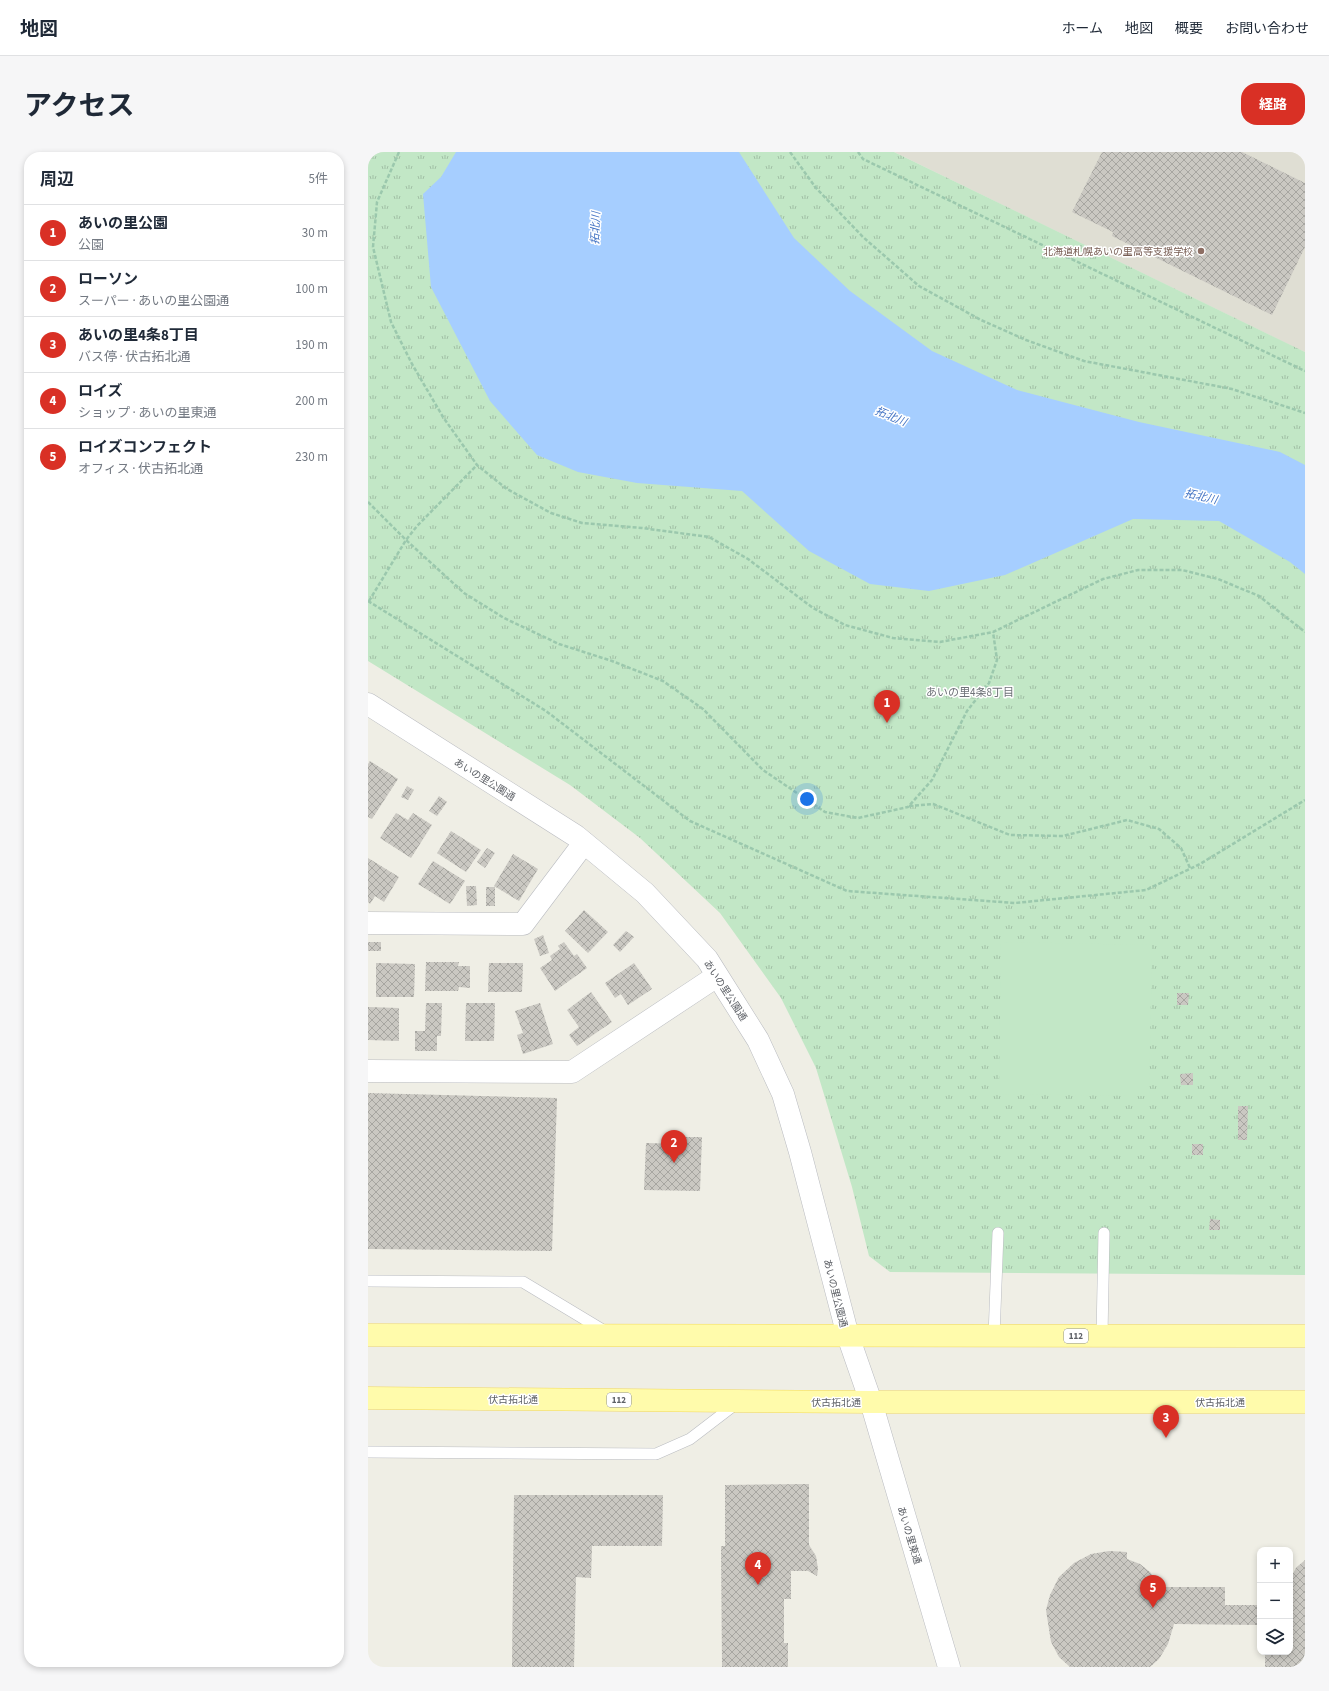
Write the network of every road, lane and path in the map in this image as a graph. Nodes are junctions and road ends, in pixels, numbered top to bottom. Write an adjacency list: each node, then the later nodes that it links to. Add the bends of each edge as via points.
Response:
1 (399, 152): 6 (path, via 377,202 373,247 391,322 443,417)
2 (790, 152): 5 (path, via 816,188 863,237 920,286 981,320 1084,361 1232,389)
3 (858, 152): 4 (path, via 862,159)
4 (1305, 371)
5 (1305, 413)
6 (477, 465): 8 (path); 10 (path, via 507,489 551,513 582,523 642,528 709,538 748,559 812,608 845,625 893,638 940,642)
7 (368, 502): 8 (path)
8 (406, 540): 9 (path); 14 (path, via 464,593 504,618 558,644 663,681 703,709 763,770 825,812 858,818)
9 (368, 601): 16 (path, via 546,711 690,822 847,891 1015,903 1146,890)
10 (993, 632): 11 (path, via 1103,579 1138,570 1176,570 1218,578 1259,596); 14 (path, via 997,660 989,683 967,711 932,780)
11 (1305, 632)
12 (368, 705): 15 (street, あいの里公園通)
13 (1305, 800): 16 (path)
14 (908, 806): 16 (path, via 933,804 1010,835 1063,836 1126,820 1159,829 1181,848)
15 (584, 843): 17 (street, via 523,924); 18 (street, あいの里公園通, via 645,893 707,959)
16 (1190, 868)
17 (368, 923)
18 (718, 976): 19 (street, via 572,1072); 25 (street, あいの里公園通, via 758,1040 783,1094)
19 (368, 1072)
20 (998, 1233): 26 (lane)
21 (1104, 1233): 27 (lane)
22 (368, 1281): 24 (lane, via 523,1282)
23 (368, 1335): 24 (main road, 112)
24 (612, 1336): 25 (main road, 112)
25 (848, 1336): 26 (main road, 112); 31 (street, あいの里公園通)
26 (994, 1336): 27 (main road, 112)
27 (1102, 1336): 28 (main road, 112)
28 (1305, 1336)
29 (368, 1398): 30 (main road, 伏古拓北通 / 112)
30 (739, 1401): 31 (main road, 伏古拓北通 / 112); 33 (lane, via 690,1439 656,1454)
31 (871, 1402): 32 (main road, 伏古拓北通 / 112); 34 (street, あいの里東通)
32 (1305, 1402)
33 (368, 1452)
34 (949, 1667)

